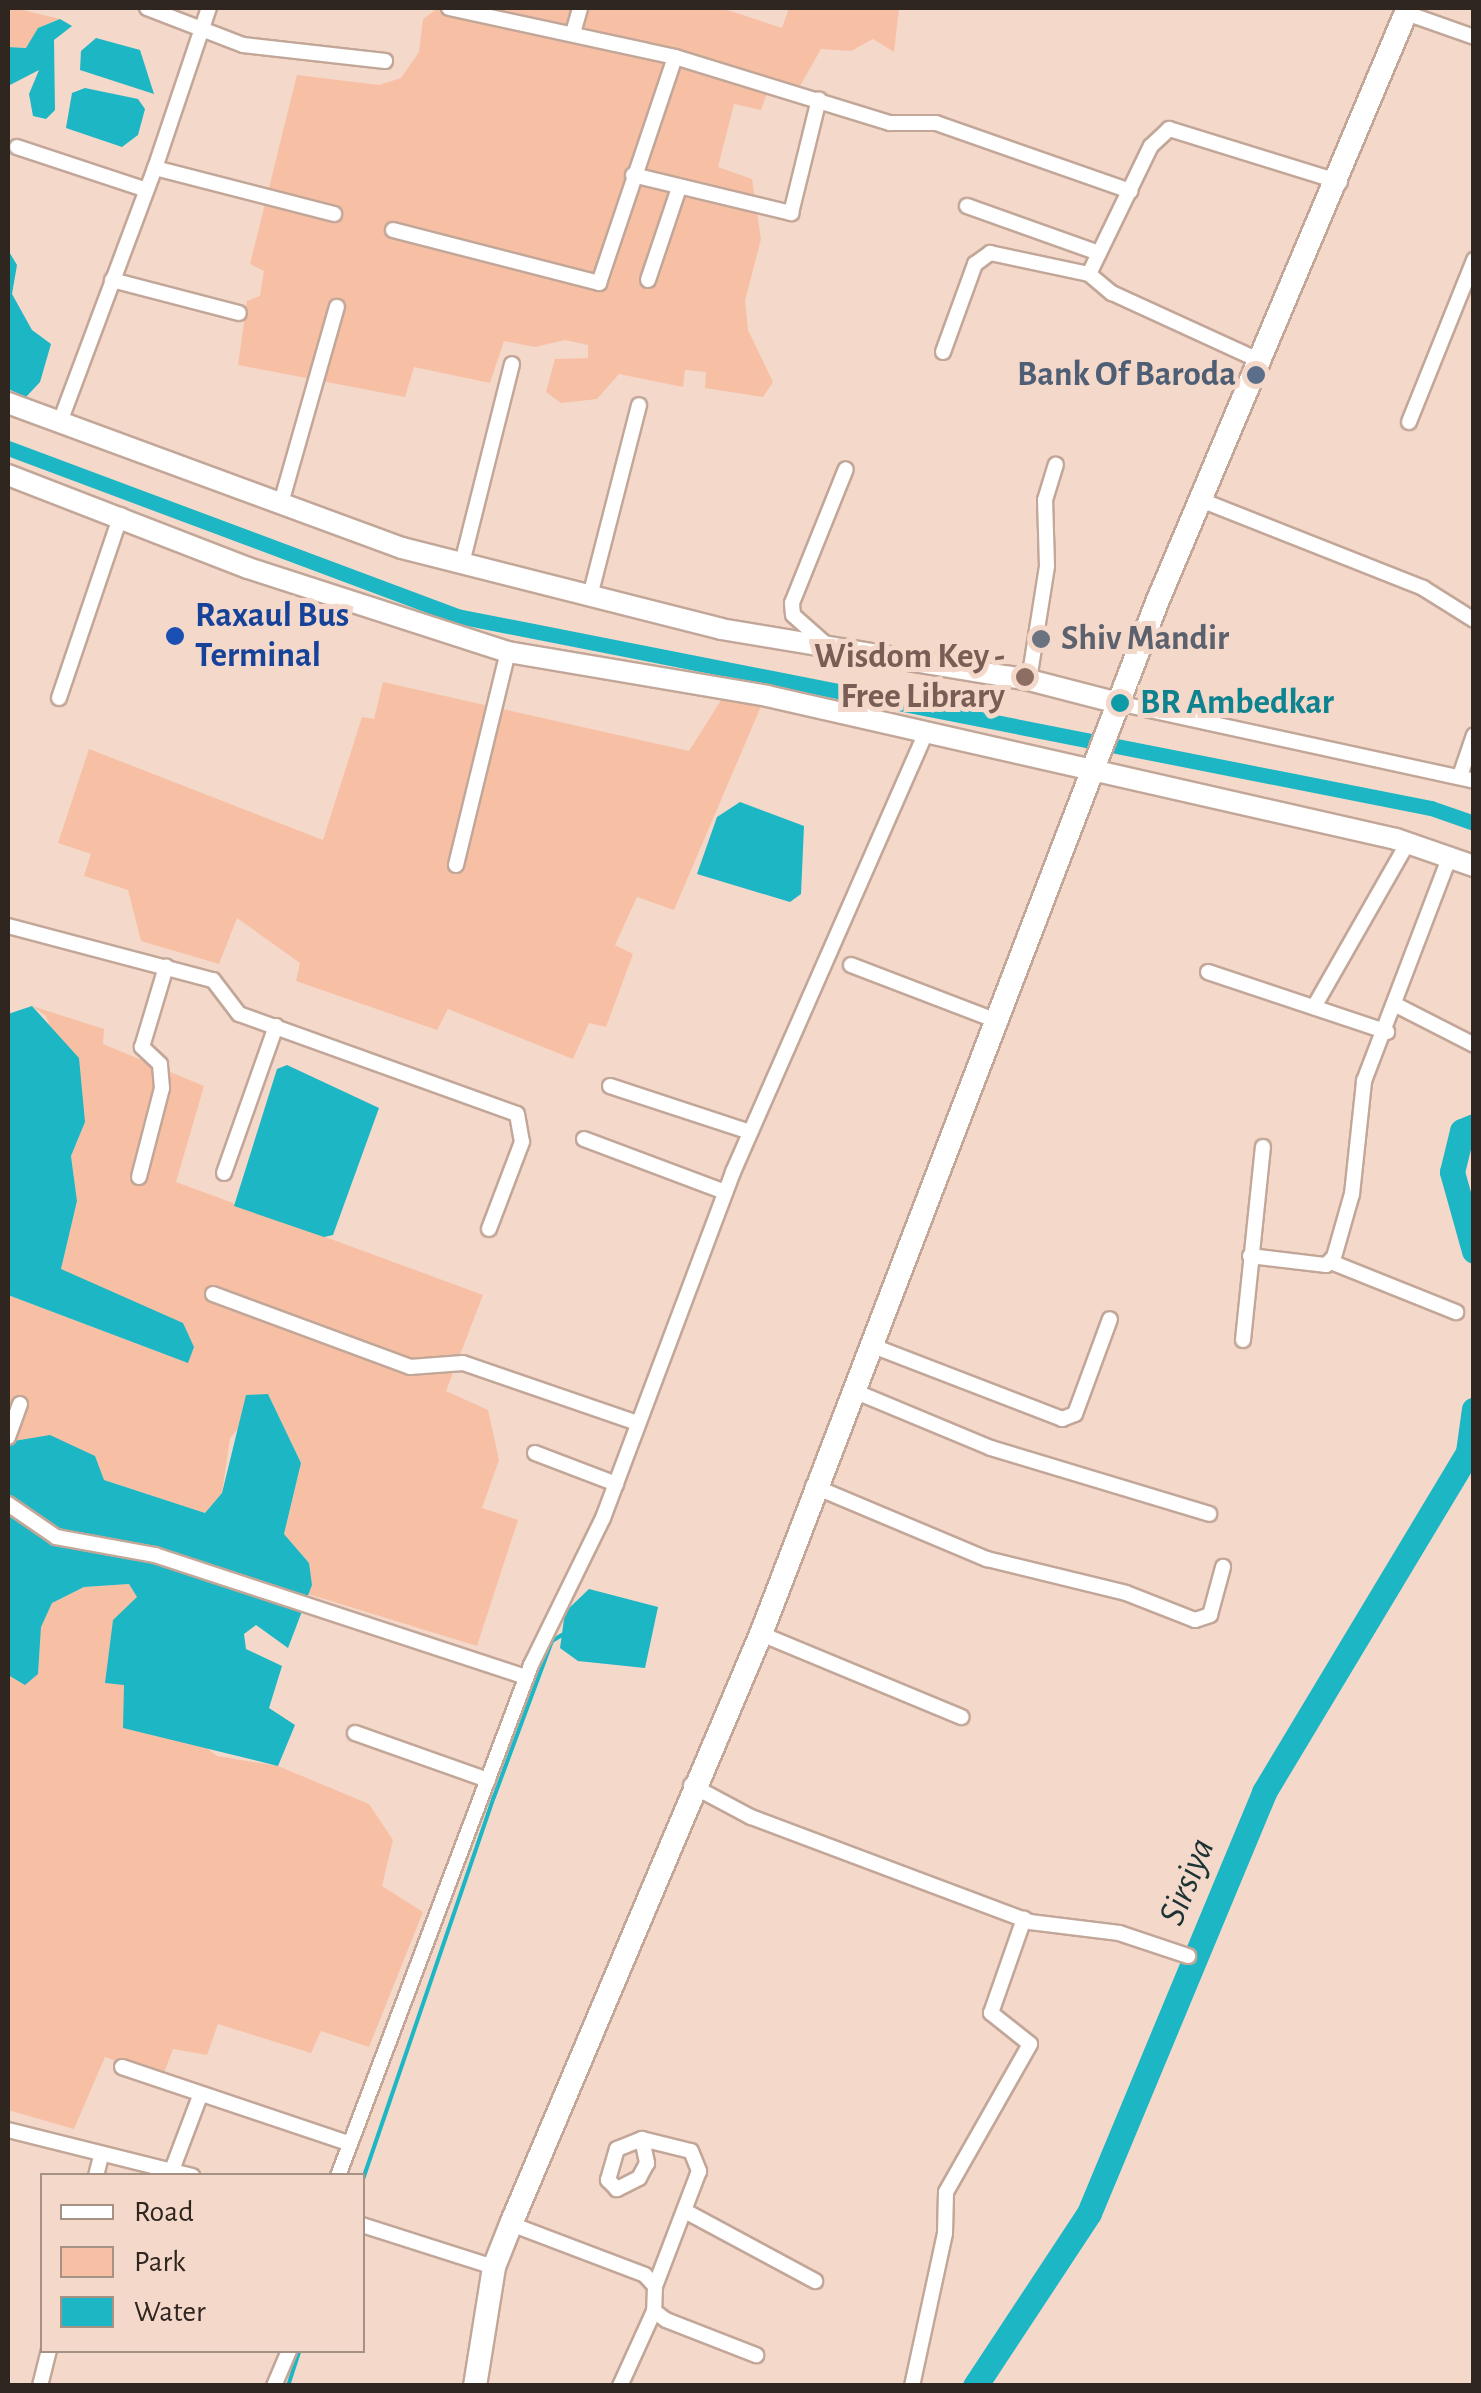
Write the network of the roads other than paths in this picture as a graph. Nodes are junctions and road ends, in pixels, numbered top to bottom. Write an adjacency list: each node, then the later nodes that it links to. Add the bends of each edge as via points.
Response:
1 (147, 8): 6 (street)
2 (209, 8): 6 (street)
3 (449, 8): 7 (street)
4 (580, 8): 7 (street)
5 (1407, 10): 8 (street); 15 (main road)
6 (206, 26): 10 (street, via 243,45); 13 (street)
7 (573, 33): 9 (street)
8 (1474, 37)
9 (675, 57): 11 (street); 14 (street)
10 (385, 61)
11 (819, 99): 17 (street, via 791,213); 18 (street, via 890,123 936,123)
12 (17, 147): 16 (street)
13 (155, 168): 16 (street); 20 (street)
14 (633, 175): 17 (street); 21 (street, via 594,285)
15 (1340, 182): 18 (street, via 1168,128); 30 (main road)
16 (142, 188): 25 (street)
17 (679, 188): 26 (street)
18 (1130, 191): 22 (street)
19 (967, 206): 22 (street)
20 (334, 214)
21 (392, 230)
22 (1099, 252): 24 (street)
23 (1474, 260): 35 (street)
24 (1089, 274): 29 (street, via 980,256); 30 (street, via 1112,293)
25 (112, 280): 28 (street); 34 (street)
26 (648, 280)
27 (337, 307): 40 (street)
28 (239, 312)
29 (943, 352)
30 (1263, 362): 39 (main road)
31 (512, 364): 42 (street)
32 (8, 404): 34 (street)
33 (639, 405): 43 (street)
34 (60, 422): 40 (street)
35 (1409, 422)
36 (1056, 465): 47 (street)
37 (846, 469): 45 (street, via 792,603 792,615)
38 (8, 475): 41 (street)
39 (1200, 500): 44 (street, via 1423,588); 49 (main road)
40 (281, 503): 42 (street)
41 (121, 516): 46 (street, via 248,568); 48 (street)
42 (462, 563): 43 (street)
43 (590, 596): 45 (street)
44 (1472, 615)
45 (832, 650): 47 (street)
46 (508, 652): 50 (street); 56 (street)
47 (1029, 680): 49 (street)
48 (59, 698)
49 (1118, 715): 52 (main road); 53 (street)
50 (926, 732): 52 (street); 69 (street)
51 (1474, 735): 53 (street)
52 (1097, 768): 54 (street); 64 (main road)
53 (1467, 778)
54 (1408, 842): 55 (street); 63 (street)
55 (1450, 856): 57 (street); 62 (street)
56 (456, 865)
57 (1474, 866)
58 (8, 926): 60 (street)
59 (850, 965): 64 (street)
60 (166, 967): 65 (street, via 220,984 229,1010); 73 (street, via 142,1047 160,1064 162,1088)
61 (1208, 972): 63 (street)
62 (1396, 1005): 66 (street); 67 (street)
63 (1314, 1007): 66 (street)
64 (994, 1020): 82 (main road)
65 (276, 1026): 72 (street); 75 (street, via 517,1114 522,1142)
66 (1386, 1032): 77 (street, via 1364,1080 1352,1194)
67 (1474, 1045)
68 (610, 1086): 69 (street)
69 (750, 1132): 74 (street)
70 (584, 1140): 74 (street)
71 (1263, 1147): 76 (street)
72 (224, 1173)
73 (139, 1178)
74 (725, 1192): 85 (street)
75 (489, 1228)
76 (1250, 1256): 77 (street); 81 (street)
77 (1331, 1262): 79 (street)
78 (214, 1294): 85 (street, via 410,1367 463,1363)
79 (1456, 1312)
80 (1110, 1319): 82 (street, via 1075,1414 1062,1420)
81 (1243, 1340)
82 (873, 1346): 83 (main road)
83 (854, 1391): 89 (main road); 91 (street, via 991,1448)
84 (20, 1404): 86 (street)
85 (637, 1423): 88 (street)
86 (8, 1437)
87 (536, 1453): 88 (street)
88 (616, 1484): 94 (street)
89 (812, 1486): 92 (street, via 987,1559 1126,1593 1195,1620 1210,1615); 93 (main road)
90 (8, 1504): 94 (street, via 56,1536 155,1555)
91 (1209, 1514)
92 (1223, 1567)
93 (760, 1634): 95 (street); 98 (main road)
94 (526, 1677): 97 (street)
95 (960, 1717)
96 (355, 1733): 97 (street)
97 (488, 1780): 105 (street)
98 (691, 1786): 99 (street, via 751,1816); 112 (main road)
99 (1024, 1920): 100 (street, via 1118,1934); 125 (street, via 990,2013 1030,2044 946,2192 945,2233)
100 (1188, 1956)
101 (122, 2067): 102 (street)
102 (200, 2096): 105 (street); 107 (street)
103 (8, 2130): 106 (street)
104 (642, 2139): 111 (street, via 690,2151 697,2160)
105 (348, 2143): 110 (street)
106 (101, 2156): 107 (street); 108 (street)
107 (172, 2170): 109 (street)
108 (97, 2173)
109 (182, 2173)
110 (339, 2173)
111 (685, 2211): 115 (street); 116 (street)
112 (511, 2224): 114 (main road); 116 (street, via 646,2275)
113 (365, 2226): 114 (street)
114 (494, 2267): 123 (main road)
115 (815, 2281)
116 (654, 2286): 117 (street)
117 (654, 2310): 120 (street); 124 (street)
118 (48, 2353): 121 (street)
119 (287, 2353): 122 (street)
120 (756, 2355)
121 (40, 2386)
122 (274, 2386)
123 (475, 2386)
124 (620, 2386)
125 (912, 2386)

